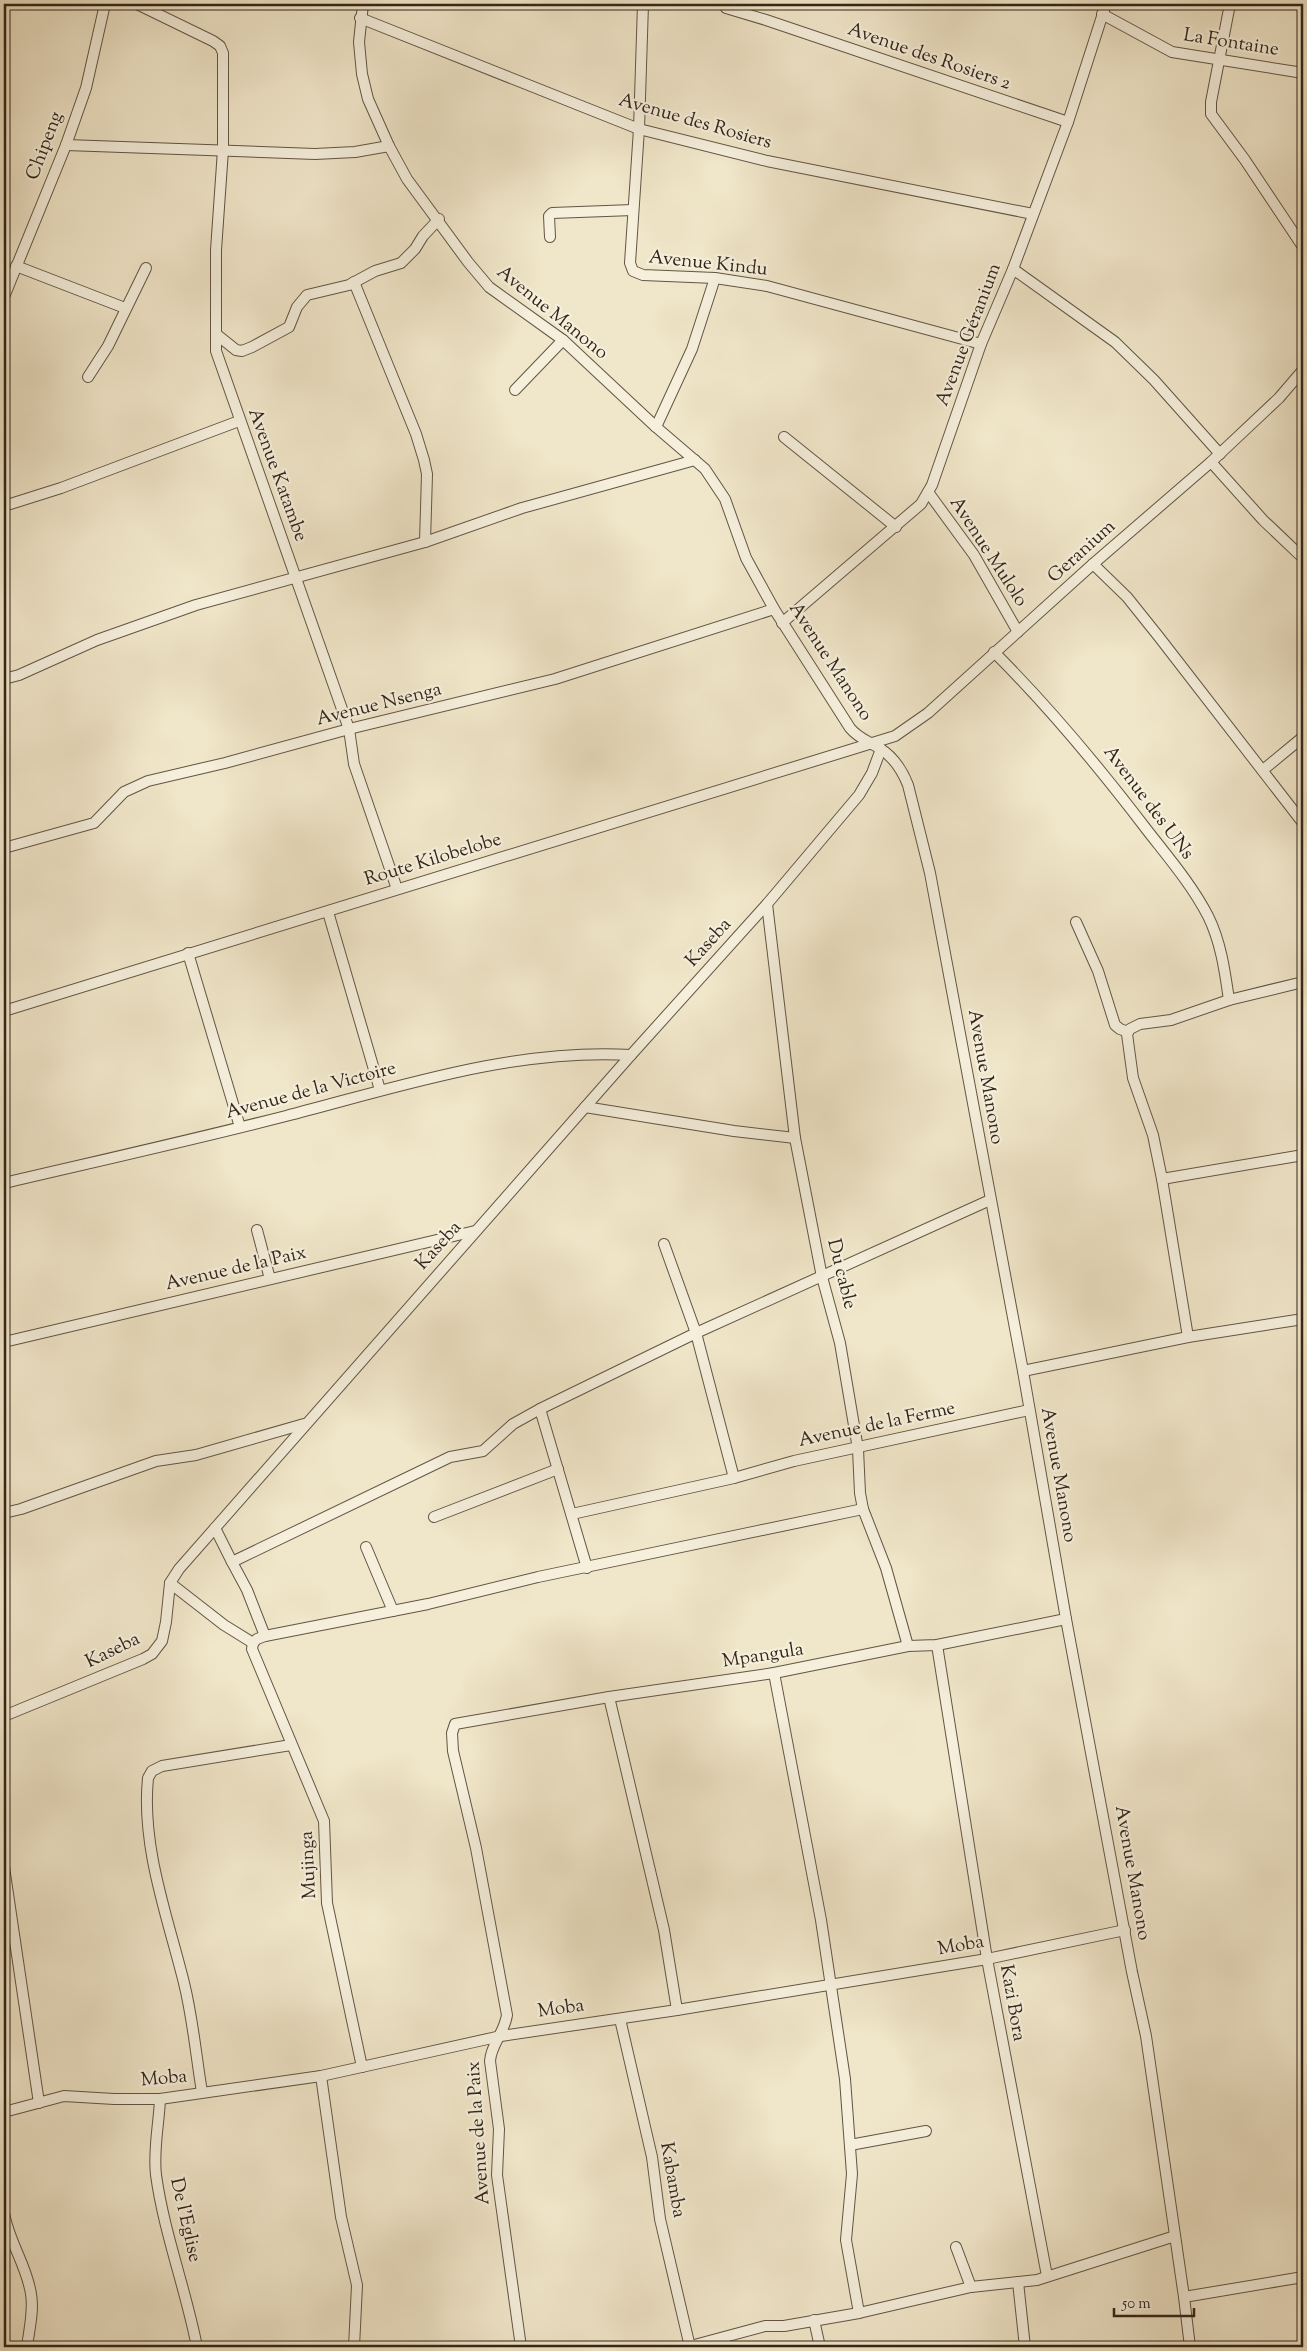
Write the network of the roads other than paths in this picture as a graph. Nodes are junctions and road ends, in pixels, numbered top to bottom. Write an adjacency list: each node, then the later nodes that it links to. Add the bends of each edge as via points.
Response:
1 (105, 4): 14 (street, Chipeng, via 86,88)
2 (137, 4): 16 (street, Avenue Katambe, via 213,41 222,49)
3 (363, 4): 9 (street, Avenue Manono)
4 (643, 4): 13 (street, Avenue Kindu)
5 (724, 4): 12 (street, Avenue des Rosiers 2, via 726,8)
6 (1106, 4): 8 (street, Avenue Géranium)
7 (1230, 4): 10 (street)
8 (1102, 14): 10 (street, La Fontaine, via 1172,52); 12 (street, Avenue Géranium)
9 (360, 18): 13 (street, Avenue des Rosiers); 15 (street, Avenue Manono, via 362,74 368,99)
10 (1219, 60): 11 (street, La Fontaine); 21 (street, via 1211,114)
11 (1303, 72)
12 (1068, 122): 18 (street, Avenue Géranium)
13 (640, 129): 17 (street, Avenue Kindu); 18 (street, Avenue des Rosiers, via 767,162)
14 (66, 145): 16 (street); 22 (street, Chipeng)
15 (388, 146): 16 (street, via 335,154); 19 (street, Avenue Manono, via 407,179)
16 (222, 150): 29 (street, Avenue Katambe, via 216,250)
17 (633, 210): 20 (street, via 552,213 549,216); 25 (street, Avenue Kindu, via 630,263 634,271 643,275)
18 (1033, 214): 24 (street, Avenue Géranium)
19 (439, 220): 26 (street, via 401,263); 30 (street, Avenue Manono, via 489,287)
20 (550, 237)
21 (1303, 248)
22 (16, 266): 27 (street, Chipeng); 28 (street)
23 (146, 268): 28 (street)
24 (1013, 269): 31 (street, Avenue Géranium); 38 (street, via 1115,342)
25 (715, 278): 31 (street, Avenue Kindu, via 781,290); 36 (street, via 692,349)
26 (354, 282): 29 (street, via 307,295 301,300 289,327 245,350 236,350); 44 (street, via 413,425 424,460)
27 (5, 290)
28 (125, 308): 33 (street)
29 (216, 334): 35 (street, Avenue Katambe, via 217,357)
30 (563, 340): 34 (street); 36 (street, Avenue Manono)
31 (981, 344): 41 (street, Avenue Géranium)
32 (1303, 370): 38 (street, Geranium, via 1279,398)
33 (88, 377)
34 (515, 390)
35 (239, 421): 42 (street); 47 (street, Avenue Katambe)
36 (656, 427): 39 (street, Avenue Manono)
37 (784, 437): 43 (street)
38 (1220, 454): 40 (street, Geranium)
39 (695, 460): 44 (street, via 522,508); 48 (street, Avenue Manono, via 722,494 746,558)
40 (1211, 462): 45 (street, via 1263,520); 46 (street, Geranium)
41 (928, 492): 43 (street, Avenue Géranium, via 921,504); 50 (street, Avenue Mulolo, via 974,555)
42 (4, 506)
43 (896, 527): 49 (street, Avenue Géranium)
44 (425, 542): 47 (street)
45 (1303, 558)
46 (1093, 564): 50 (street, Geranium); 56 (street, via 1127,597)
47 (295, 578): 52 (street, via 196,605 97,640); 53 (street, Avenue Katambe)
48 (774, 609): 49 (street, Avenue Manono); 53 (street, Avenue Nsenga, via 555,679)
49 (782, 623): 55 (street, Avenue Manono, via 850,728 858,737)
50 (1018, 632): 51 (street, Geranium)
51 (994, 652): 55 (street, Geranium, via 916,723); 65 (street, Avenue des UNs, via 1093,759 1174,864 1213,927 1222,956)
52 (4, 679)
53 (349, 729): 58 (street, Avenue Nsenga, via 226,763 148,780 124,792 94,823); 59 (street, Avenue Katambe, via 354,764)
54 (1303, 737): 56 (street)
55 (877, 747): 59 (street, Route Kilobelobe); 60 (street, Kaseba, via 872,773 860,795); 76 (street, Avenue Manono, via 902,772 916,812)
56 (1263, 770): 57 (street)
57 (1303, 823)
58 (4, 848)
59 (398, 889): 61 (street, Route Kilobelobe)
60 (767, 904): 68 (street, Kaseba); 72 (street, Du cable)
61 (328, 912): 63 (street, Route Kilobelobe); 69 (street)
62 (1076, 922): 67 (street, via 1098,970 1115,1025)
63 (188, 953): 66 (street, Route Kilobelobe); 71 (street)
64 (1303, 982): 65 (street)
65 (1229, 1000): 67 (street, via 1171,1020 1140,1024)
66 (4, 1011)
67 (1128, 1032): 74 (street, via 1126,1040 1133,1078 1153,1135)
68 (631, 1055): 69 (street, Avenue de la Victoire, via 566,1056 525,1061); 70 (street, Kaseba)
69 (380, 1090): 71 (street, Avenue de la Victoire)
70 (585, 1108): 72 (street); 78 (street, Kaseba)
71 (240, 1127): 75 (street, Avenue de la Victoire)
72 (795, 1138): 80 (street, Du cable)
73 (1303, 1155): 74 (street)
74 (1162, 1179): 84 (street)
75 (4, 1183)
76 (990, 1200): 80 (street); 86 (street, Avenue Manono)
77 (256, 1230): 81 (street)
78 (476, 1231): 81 (street, Avenue de la Paix); 89 (street, Kaseba)
79 (664, 1244): 83 (street)
80 (822, 1277): 83 (street); 90 (street, Du cable, via 840,1343)
81 (270, 1279): 85 (street, Avenue de la Paix)
82 (1303, 1319): 84 (street)
83 (696, 1333): 87 (street); 92 (street)
84 (1188, 1337): 86 (street)
85 (4, 1342)
86 (1023, 1372): 88 (street, Avenue Manono)
87 (540, 1409): 91 (street); 99 (street, via 513,1424 483,1451 450,1458)
88 (1029, 1410): 90 (street, Avenue de la Ferme); 103 (street, Avenue Manono)
89 (305, 1424): 94 (street, via 196,1454 156,1460); 97 (street, Kaseba)
90 (858, 1449): 92 (street, Avenue de la Ferme, via 794,1461); 93 (street, Du cable)
91 (558, 1469): 95 (street); 96 (street)
92 (734, 1478): 95 (street, Avenue de la Ferme)
93 (863, 1509): 100 (street); 107 (street, Du cable, via 886,1568)
94 (4, 1513)
95 (572, 1514): 100 (street)
96 (434, 1517)
97 (215, 1528): 99 (street); 101 (street, Kaseba)
98 (366, 1547): 102 (street)
99 (232, 1562): 104 (street)
100 (587, 1568): 102 (street)
101 (170, 1583): 105 (street); 110 (street, Kaseba, via 165,1631 152,1654)
102 (393, 1610): 104 (street)
103 (1066, 1619): 106 (street, Mpangula); 114 (street, Avenue Manono)
104 (265, 1636): 105 (street)
105 (253, 1643): 112 (street, Mujinga, via 252,1649)
106 (937, 1645): 107 (street, Mpangula); 115 (street, Kazi Bora)
107 (908, 1646): 108 (street, Mpangula)
108 (774, 1673): 109 (street, Mpangula); 116 (street)
109 (610, 1697): 111 (street, Mpangula); 117 (street, via 664,1930)
110 (4, 1716)
111 (463, 1722): 119 (street, Avenue de la Paix, via 453,1727 453,1751 476,1848 503,1990 506,2015)
112 (291, 1745): 120 (street, Mujinga, via 324,1821 327,1903); 122 (street, via 162,1766 152,1771 148,1778 149,1836 185,1986)
113 (4, 1867): 124 (street)
114 (1125, 1930): 115 (street, Moba); 129 (street, Avenue Manono, via 1146,2036)
115 (987, 1959): 116 (street, Moba); 131 (street, Kazi Bora)
116 (832, 1985): 117 (street, Moba); 127 (street)
117 (677, 2010): 118 (street, Moba)
118 (620, 2018): 119 (street, Moba); 143 (street, Kabamba, via 652,2157 660,2219)
119 (501, 2036): 120 (street, Moba); 142 (street, Avenue de la Paix, via 490,2053 499,2129 497,2175)
120 (362, 2066): 121 (street, Moba)
121 (321, 2076): 122 (street, Moba); 141 (street, via 342,2217 357,2285)
122 (202, 2092): 123 (street, Moba)
123 (160, 2099): 124 (street, Moba, via 64,2096); 140 (street, De l'Eglise, via 156,2174)
124 (39, 2103): 125 (street, Moba)
125 (4, 2112)
126 (926, 2131): 127 (street)
127 (850, 2145): 136 (street, via 852,2196 846,2240)
128 (4, 2213): 139 (street, via 9,2237 32,2295)
129 (1175, 2236): 131 (street); 135 (street, Avenue Manono)
130 (956, 2247): 134 (street)
131 (1047, 2276): 133 (street)
132 (1303, 2277): 135 (street)
133 (1018, 2282): 134 (street); 146 (street)
134 (971, 2287): 136 (street)
135 (1184, 2297): 147 (street, Avenue Manono)
136 (859, 2313): 137 (street)
137 (814, 2320): 138 (street, via 766,2326); 145 (street)
138 (732, 2335): 143 (street); 144 (street)
139 (27, 2347)
140 (198, 2347)
141 (354, 2347)
142 (521, 2347)
143 (689, 2347)
144 (732, 2347)
145 (820, 2347)
146 (1025, 2347)
147 (1190, 2347)

